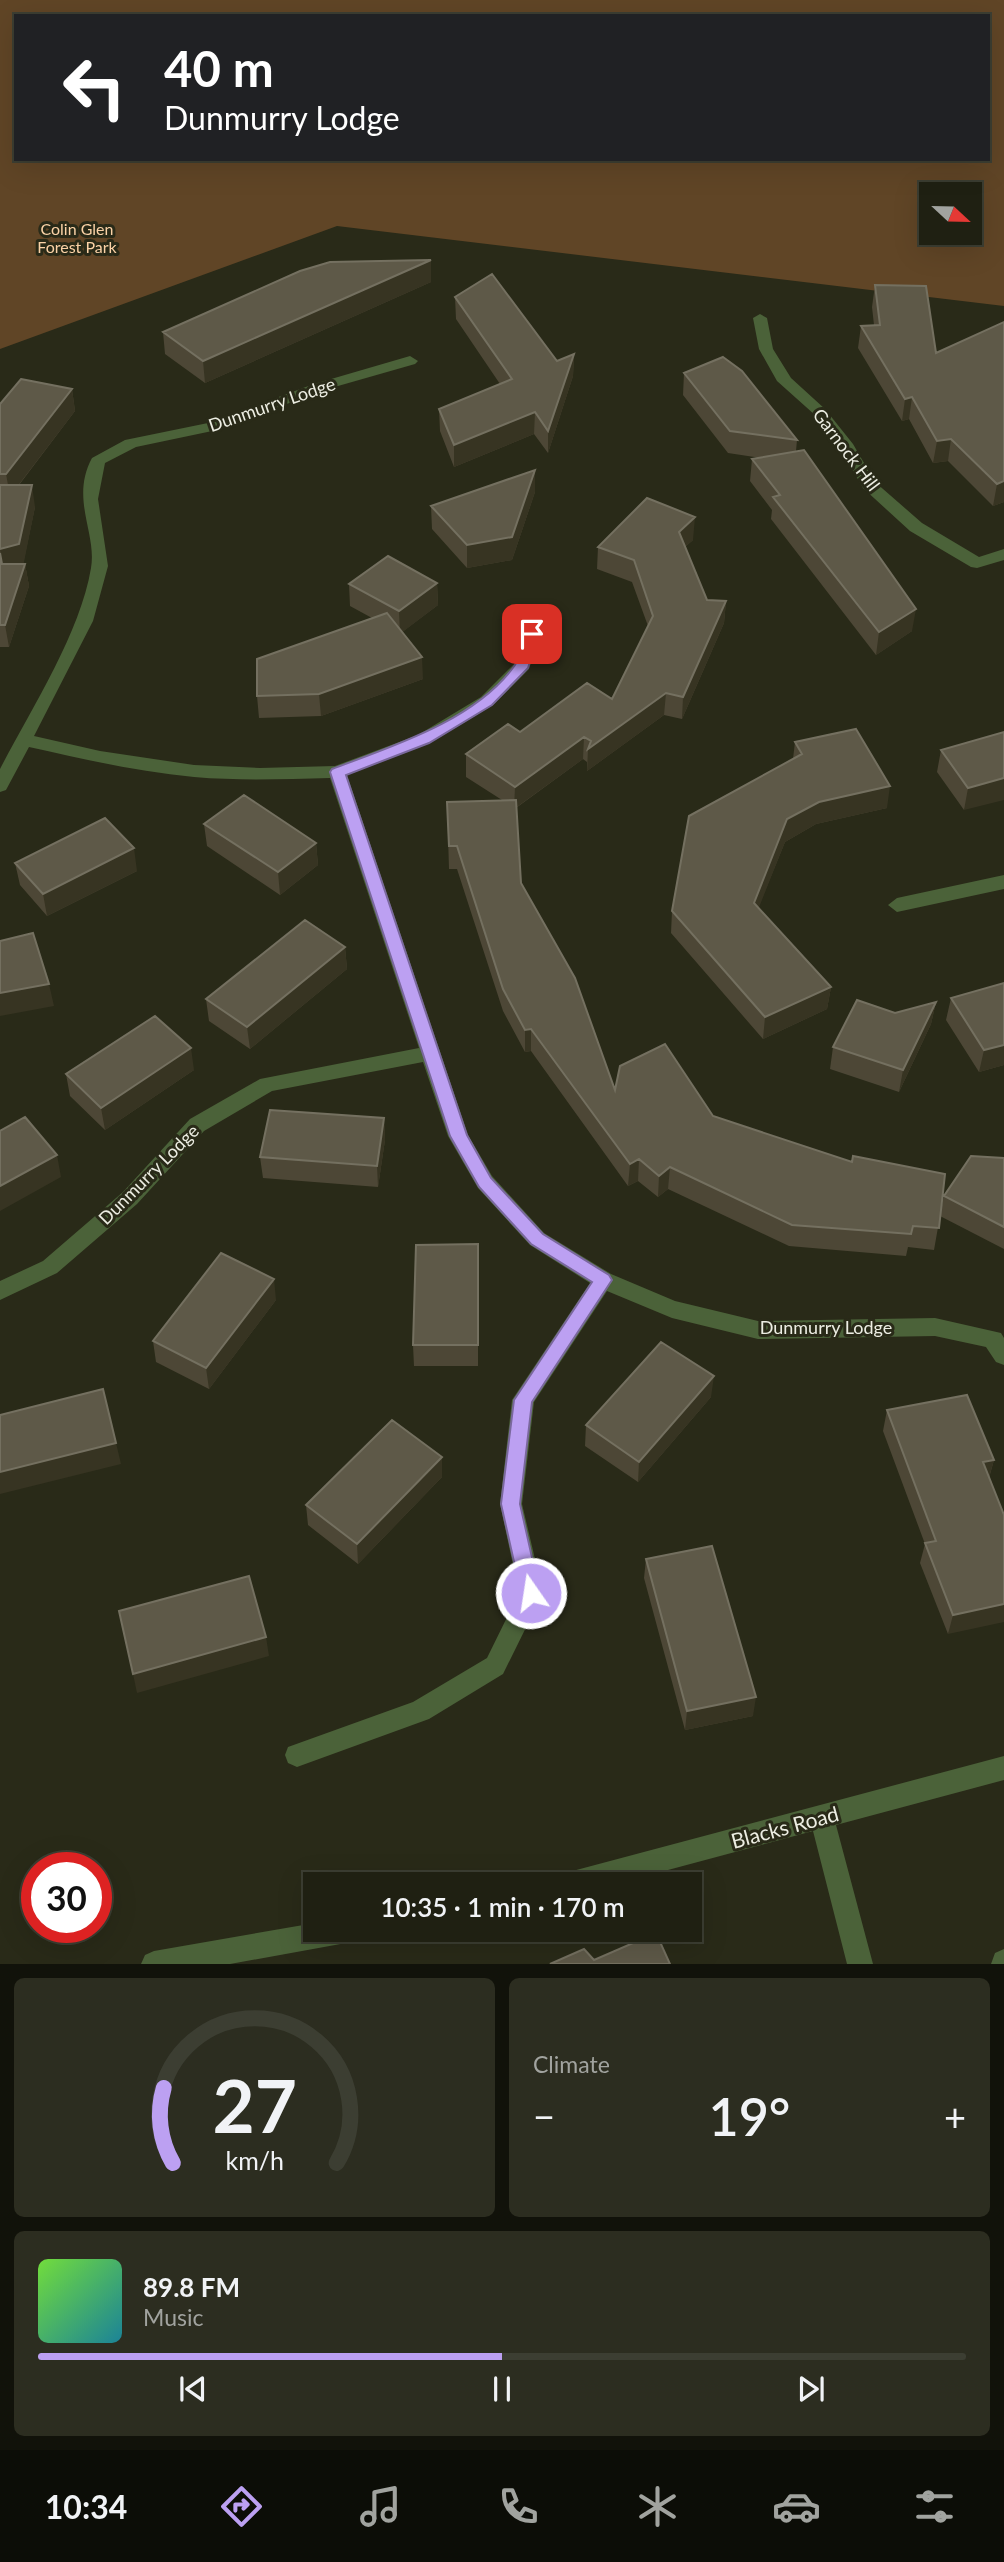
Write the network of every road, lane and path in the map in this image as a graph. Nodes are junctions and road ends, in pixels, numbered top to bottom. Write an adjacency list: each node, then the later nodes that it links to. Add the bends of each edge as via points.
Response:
1 (760, 318): 3 (street, Garnock Hill, via 766,349 785,381 820,412 869,485 916,527 977,563)
2 (410, 361): 5 (street, Dunmurry Lodge, via 319,387 212,427 131,443 98,461 90,499 100,566 85,621)
3 (1004, 554)
4 (532, 634): 6 (street, via 523,665 487,701 424,739)
5 (24, 740): 6 (street, via 194,771); 7 (street, Dunmurry Lodge)
6 (337, 772): 10 (street, Dunmurry Lodge)
7 (0, 786)
8 (1004, 882): 9 (street)
9 (897, 905)
10 (430, 1053): 11 (street, Dunmurry Lodge, via 458,1136 485,1182 537,1239); 12 (street, Dunmurry Lodge, via 267,1084 197,1125 130,1198 50,1267)
11 (603, 1280): 13 (street, Dunmurry Lodge, via 672,1309 758,1331 935,1327 993,1339); 14 (street, via 523,1400 510,1504 531,1593 495,1667 419,1712)
12 (0, 1291)
13 (1004, 1356)
14 (297, 1755)
15 (1004, 1768): 16 (street, Blacks Road)
16 (821, 1818): 17 (street, Blacks Road); 20 (street)
17 (615, 1872)
18 (303, 1938): 19 (street)
19 (154, 1964)
20 (860, 1964)

